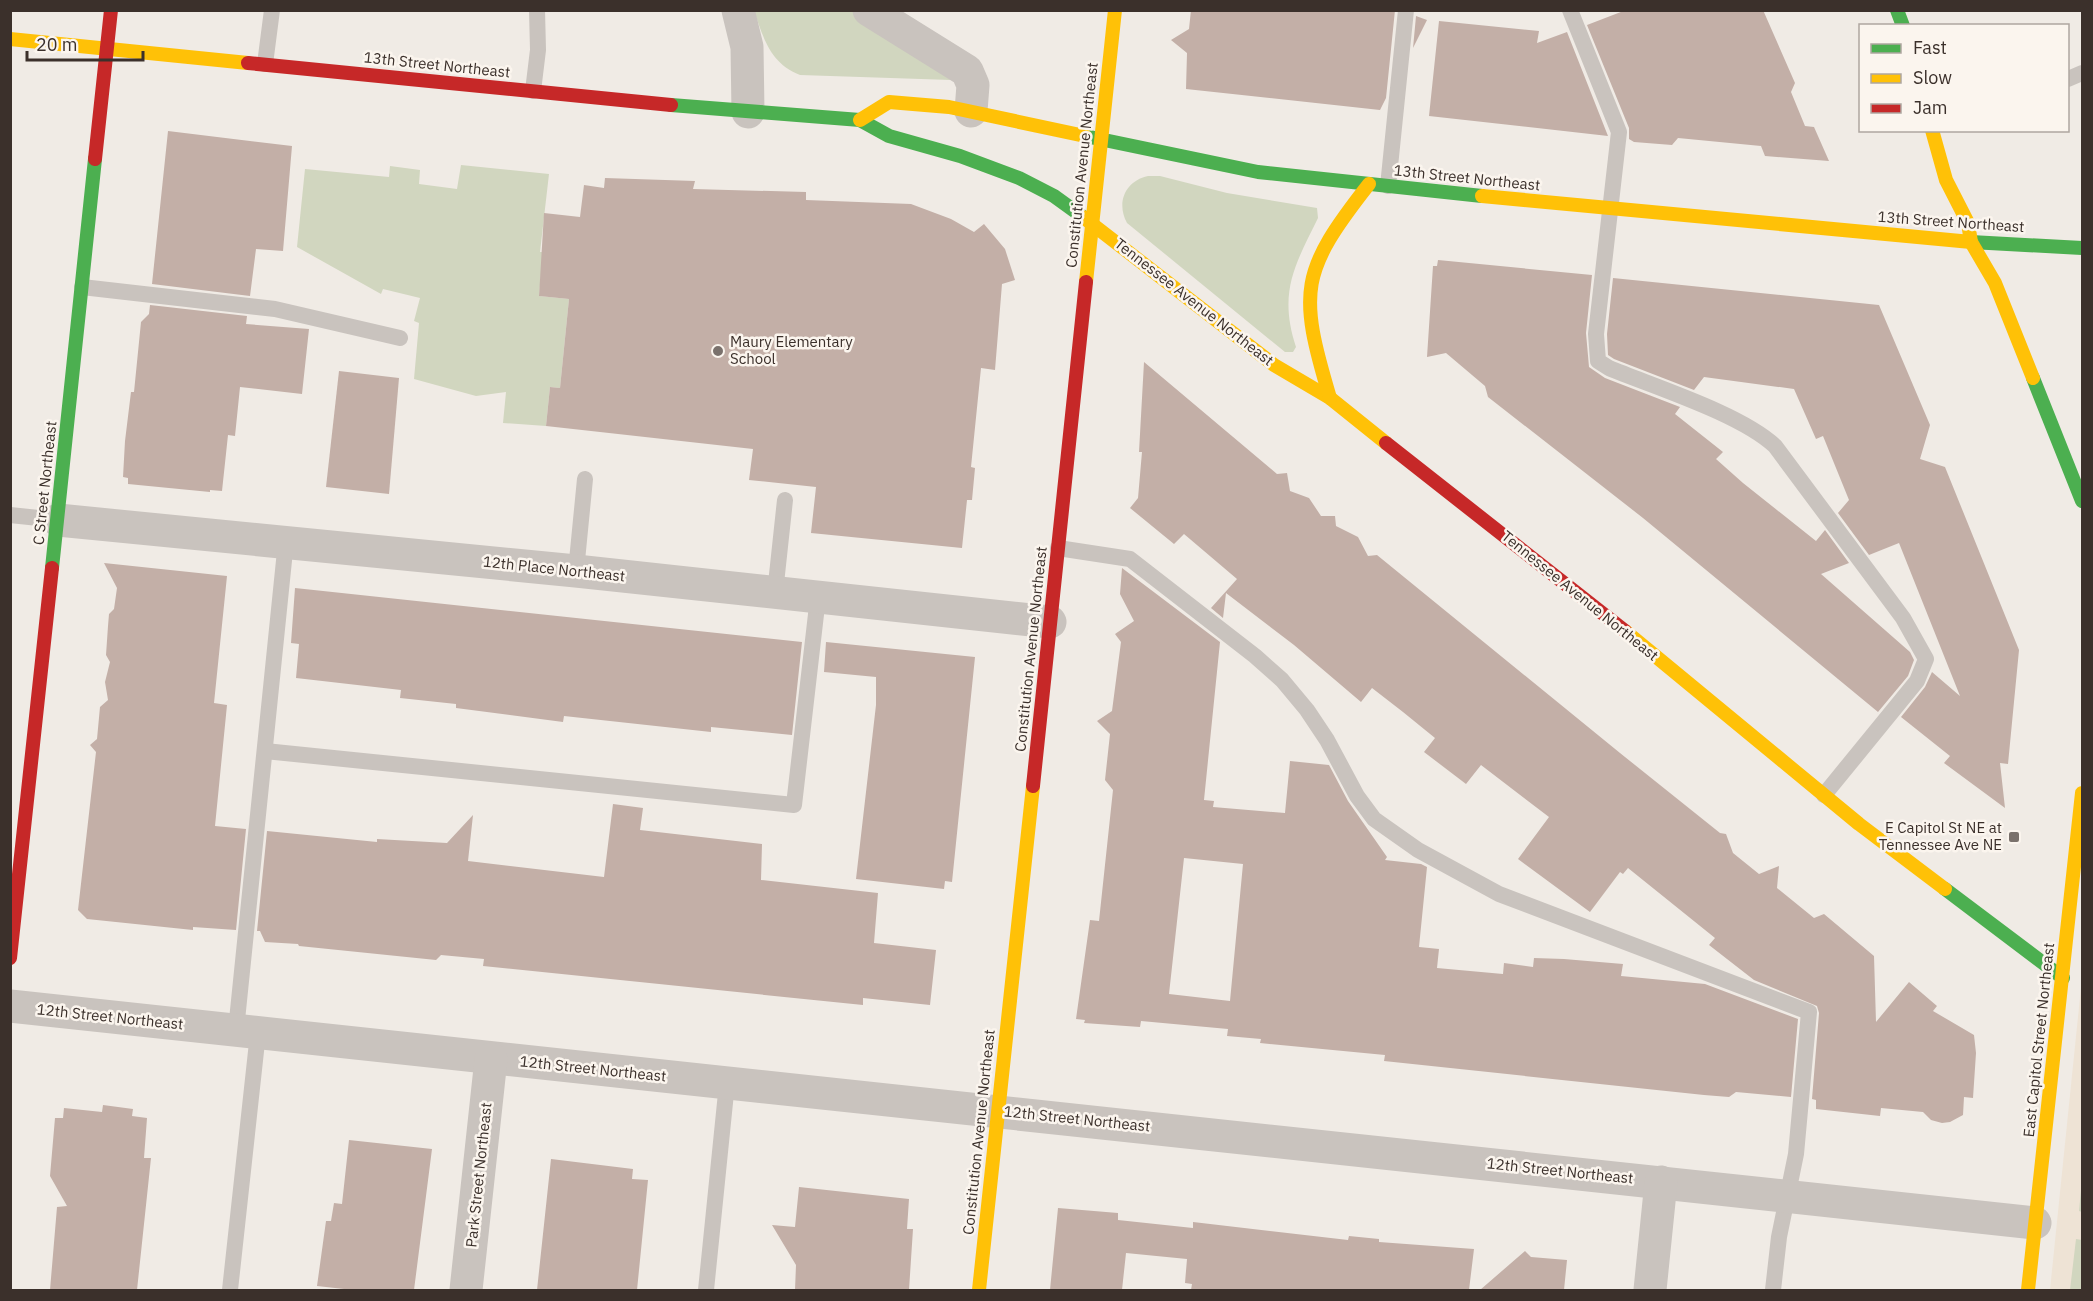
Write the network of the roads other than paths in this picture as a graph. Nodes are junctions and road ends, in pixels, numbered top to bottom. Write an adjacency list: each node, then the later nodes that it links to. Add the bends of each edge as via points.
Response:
1 (111, 10): 10 (street, C Street Northeast)
2 (272, 10): 11 (lane)
3 (537, 10): 12 (lane)
4 (738, 10): 14 (street, via 747,48)
5 (868, 10): 13 (street, via 967,71 973,85)
6 (1115, 10): 17 (street, Constitution Avenue Northeast)
7 (1406, 10): 19 (lane)
8 (1570, 10): 20 (lane, via 1619,132)
9 (10, 39): 10 (street, 13th Street Northeast)
10 (107, 48): 11 (street, 13th Street Northeast); 24 (street, C Street Northeast)
11 (265, 64): 12 (street, 13th Street Northeast)
12 (533, 91): 14 (street, 13th Street Northeast)
13 (971, 111): 15 (street, 13th Street Northeast, via 889,102); 17 (street, 13th Street Northeast)
14 (748, 112): 15 (street, 13th Street Northeast)
15 (860, 120): 21 (street, 13th Street Northeast, via 889,136 1019,178 1054,196)
16 (1934, 132): 22 (street, via 1938,159 1968,223)
17 (1102, 138): 18 (street, 13th Street Northeast, via 1230,168); 21 (street, Constitution Avenue Northeast)
18 (1369, 184): 19 (street, 13th Street Northeast); 26 (street, via 1326,242 1309,280 1310,327)
19 (1388, 186): 20 (street, 13th Street Northeast)
20 (1611, 210): 22 (street, 13th Street Northeast); 40 (lane, via 1596,334 1598,361 1764,436 1903,618 1926,659 1917,681)
21 (1091, 224): 26 (street, Tennessee Avenue Northeast, via 1274,365); 33 (street, Constitution Avenue Northeast)
22 (1971, 242): 23 (street, 13th Street Northeast); 29 (street, via 1995,283)
23 (2082, 248)
24 (82, 287): 25 (lane, via 275,309); 31 (street, C Street Northeast)
25 (400, 338)
26 (1330, 398): 40 (street, Tennessee Avenue Northeast, via 1610,619)
27 (585, 480): 34 (lane)
28 (785, 500): 35 (lane)
29 (2082, 501)
30 (10, 515): 31 (lane)
31 (58, 520): 32 (street, 12th Place Northeast); 41 (street, C Street Northeast)
32 (286, 541): 34 (street, 12th Place Northeast); 38 (lane)
33 (1058, 548): 37 (street, Constitution Avenue Northeast); 49 (lane, via 1130,559 1255,656 1307,710 1374,819 1418,850 1499,894 1809,1012 1796,1154)
34 (576, 571): 35 (street, 12th Place Northeast)
35 (775, 592): 36 (street, 12th Place Northeast)
36 (818, 597): 37 (street, 12th Place Northeast); 38 (lane, via 794,805)
37 (1050, 622): 47 (street, Constitution Avenue Northeast)
38 (265, 751): 44 (lane)
39 (2082, 793): 42 (street, East Capitol Street Northeast)
40 (1824, 795): 42 (street, Tennessee Avenue Northeast)
41 (10, 958)
42 (2063, 978): 50 (street, East Capitol Street Northeast)
43 (10, 1006): 44 (street, 12th Street Northeast)
44 (247, 1032): 45 (street, 12th Street Northeast); 51 (lane)
45 (491, 1059): 46 (street, 12th Street Northeast); 52 (street, Park Street Northeast)
46 (727, 1083): 47 (street, 12th Street Northeast); 53 (lane)
47 (999, 1111): 48 (street, 12th Street Northeast); 54 (street, Constitution Avenue Northeast)
48 (1661, 1182): 49 (street, 12th Street Northeast); 55 (street)
49 (1788, 1197): 50 (street, 12th Street Northeast); 56 (lane)
50 (2035, 1222): 57 (street, East Capitol Street Northeast)
51 (230, 1290)
52 (466, 1290)
53 (706, 1290)
54 (979, 1290)
55 (1650, 1290)
56 (1773, 1290)
57 (2028, 1290)

